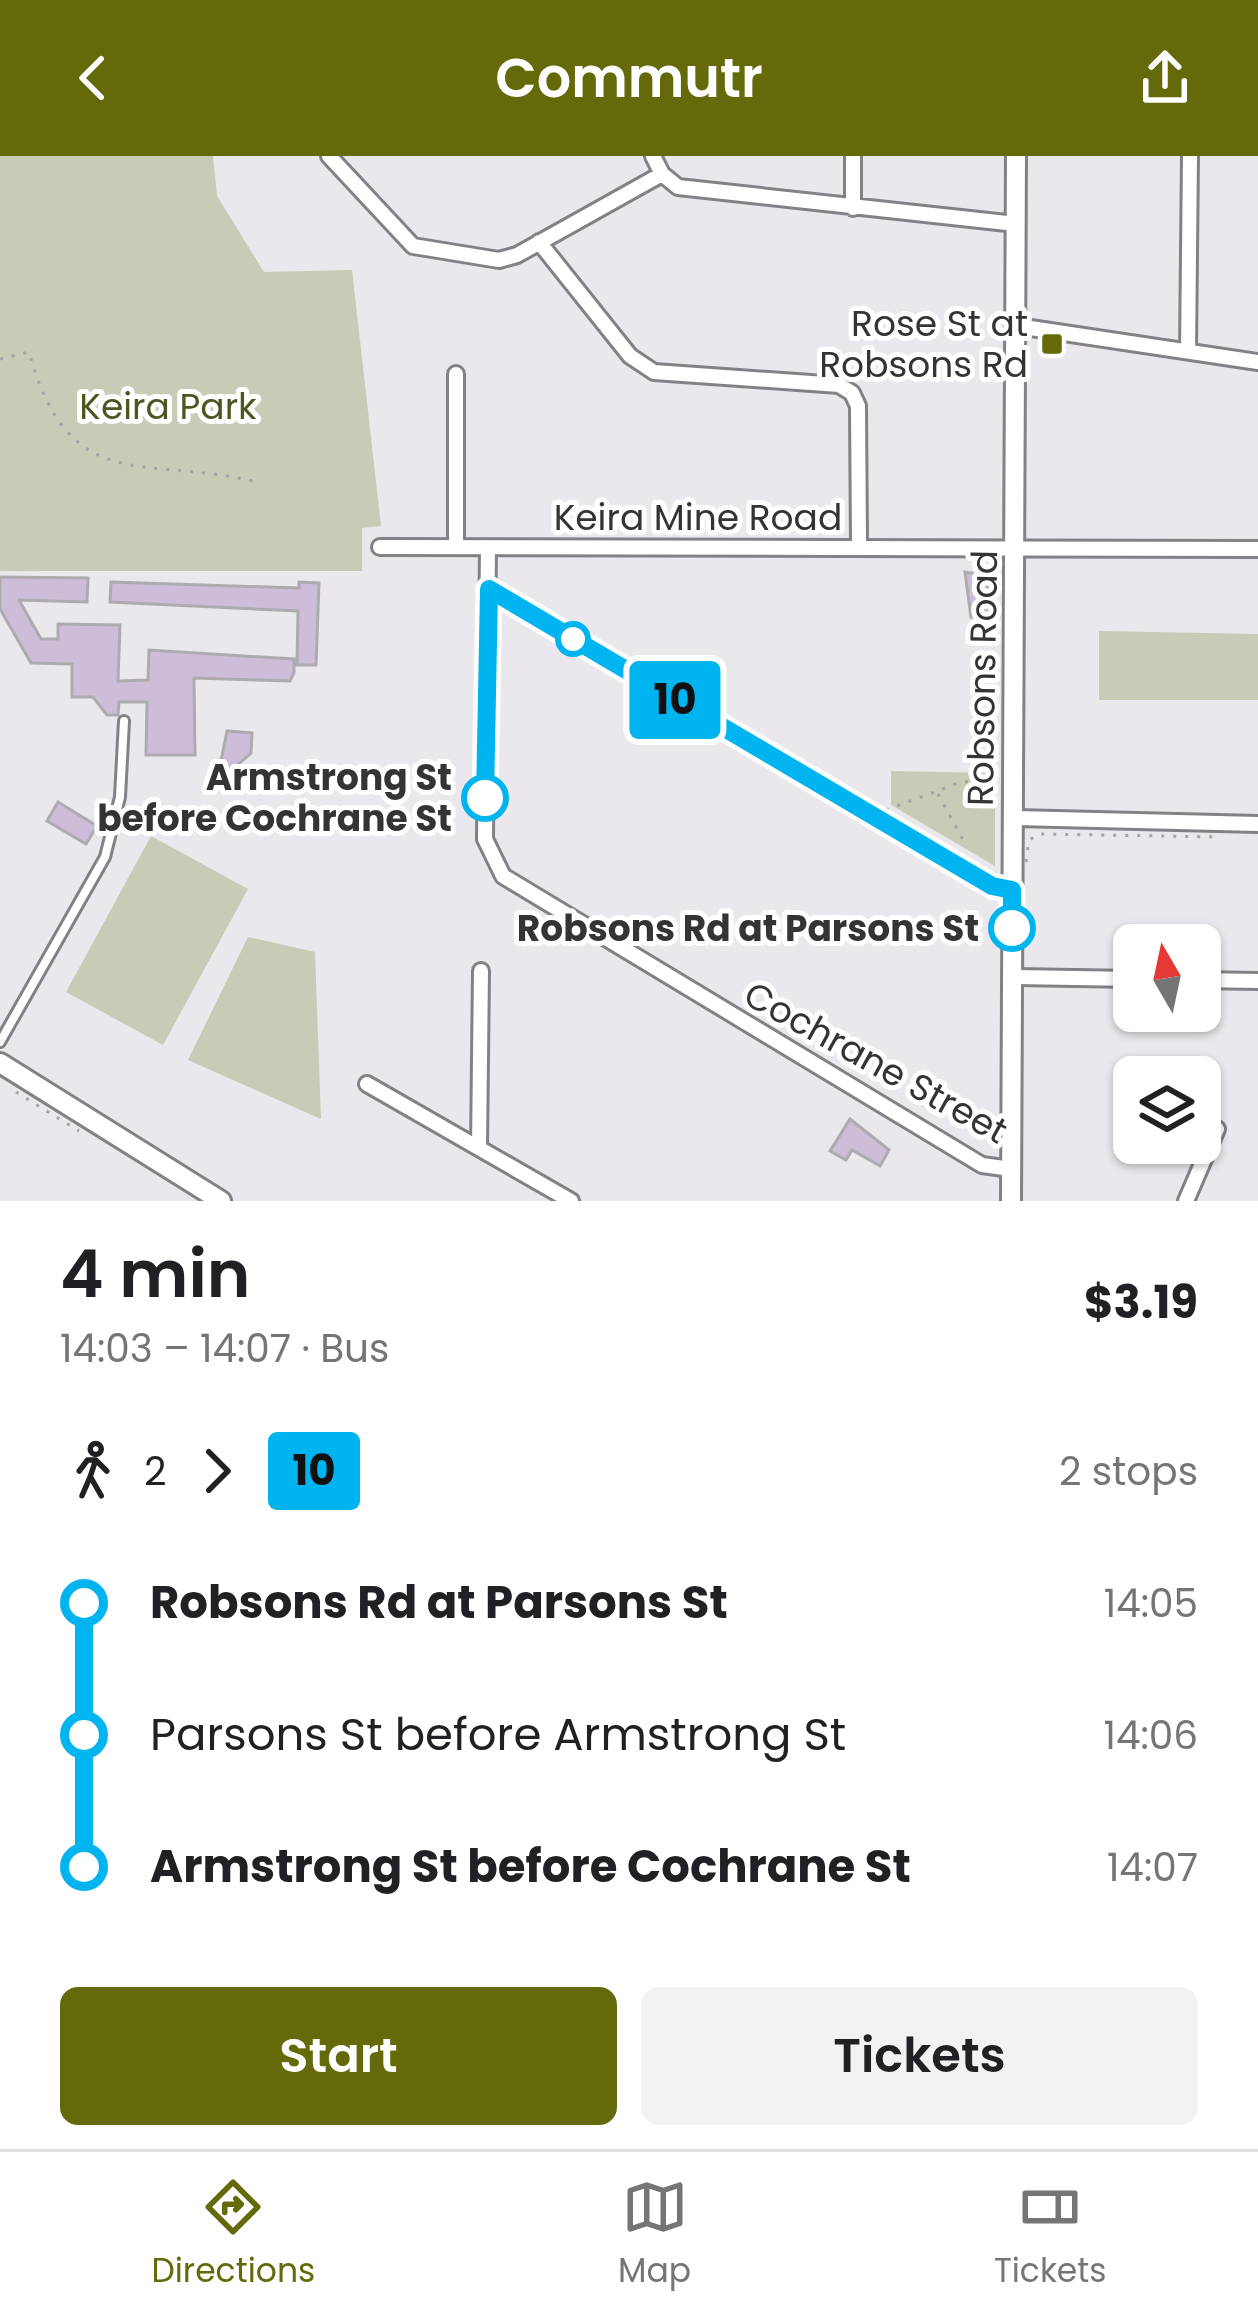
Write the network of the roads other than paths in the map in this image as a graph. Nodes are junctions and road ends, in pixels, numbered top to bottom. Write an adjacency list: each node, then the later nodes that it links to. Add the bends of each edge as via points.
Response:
1 (329, 156): 9 (street, via 413,246 499,260)
2 (652, 156): 6 (street)
3 (854, 156): 7 (street)
4 (1016, 156): 8 (main road, Robsons Road)
5 (1190, 156): 11 (street)
6 (662, 174): 7 (street, via 678,187); 9 (street)
7 (853, 208): 8 (street)
8 (1016, 224): 10 (main road, Robsons Road)
9 (539, 242): 14 (street, via 630,356 654,372 838,385 852,393)
10 (1018, 326): 11 (street); 18 (main road, Robsons Road)
11 (1188, 351): 12 (street)
12 (1258, 362)
13 (457, 374): 15 (street)
14 (859, 545): 17 (street, Keira Mine Road); 18 (street, Keira Mine Road)
15 (456, 546): 16 (street, Keira Mine Road); 17 (street, Keira Mine Road)
16 (380, 547)
17 (488, 548): 20 (street)
18 (1017, 548): 19 (street, Keira Mine Road); 22 (main road, Robsons Road)
19 (1258, 549)
20 (489, 589): 24 (street, via 992,886); 35 (street, Cochrane Street, via 484,839 496,868 526,895 982,1165)
21 (124, 721): 30 (lane, via 120,797 105,856)
22 (1013, 818): 23 (street); 24 (main road, Robsons Road)
23 (1258, 824)
24 (1012, 890): 26 (main road, Robsons Road)
25 (481, 970): 33 (street)
26 (1012, 976): 27 (street); 35 (main road, Robsons Road)
27 (1113, 978)
28 (1221, 980): 29 (street)
29 (1258, 981)
30 (0, 1042)
31 (0, 1063): 36 (main road)
32 (368, 1084): 33 (street)
33 (479, 1148): 37 (street)
34 (1202, 1164): 39 (street)
35 (1011, 1169): 38 (main road, Robsons Road)
36 (221, 1201)
37 (571, 1201)
38 (1011, 1201)
39 (1186, 1201)

